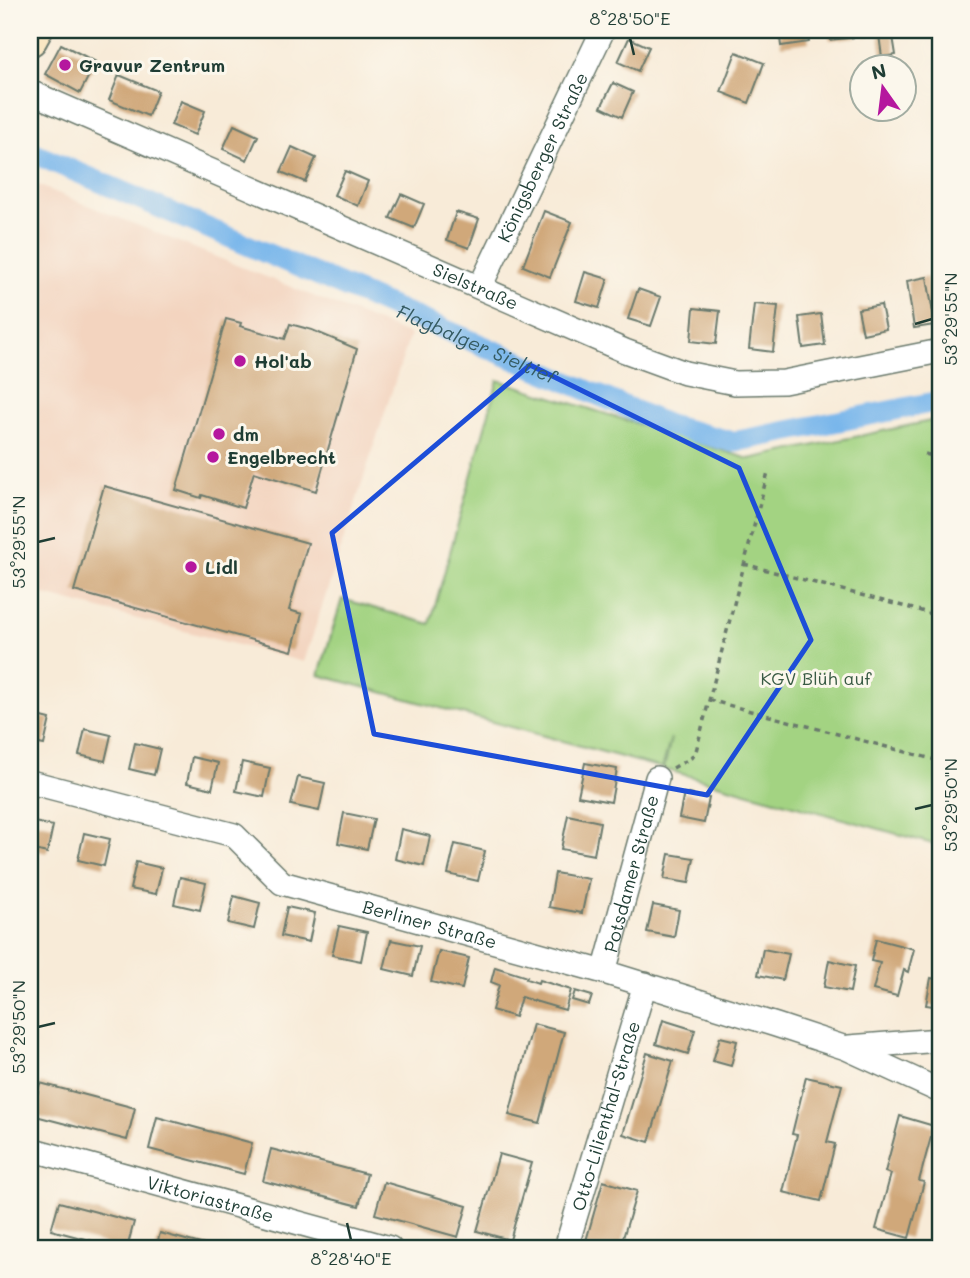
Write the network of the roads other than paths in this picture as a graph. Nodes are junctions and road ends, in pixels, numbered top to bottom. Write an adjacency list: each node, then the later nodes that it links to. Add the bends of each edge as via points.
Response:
1 (35, 30): 3 (street)
2 (603, 30): 5 (street, Königsberger Straße)
3 (30, 39)
4 (30, 92): 5 (street, Sielstraße)
5 (480, 287): 6 (street, Sielstraße, via 625,351 685,373 735,383 784,382)
6 (940, 352)
7 (657, 778): 9 (street, Potsdamer Straße)
8 (30, 782): 9 (street, Berliner Straße, via 233,835 282,883)
9 (604, 972): 10 (street, Berliner Straße)
10 (645, 984): 12 (street, Berliner Straße); 16 (street, Otto-Lilienthal-Straße)
11 (940, 1040): 12 (street, Berliner Straße)
12 (846, 1048): 13 (street, Berliner Straße)
13 (940, 1091)
14 (30, 1149): 15 (street, Viktoriastraße)
15 (390, 1248)
16 (566, 1248)

